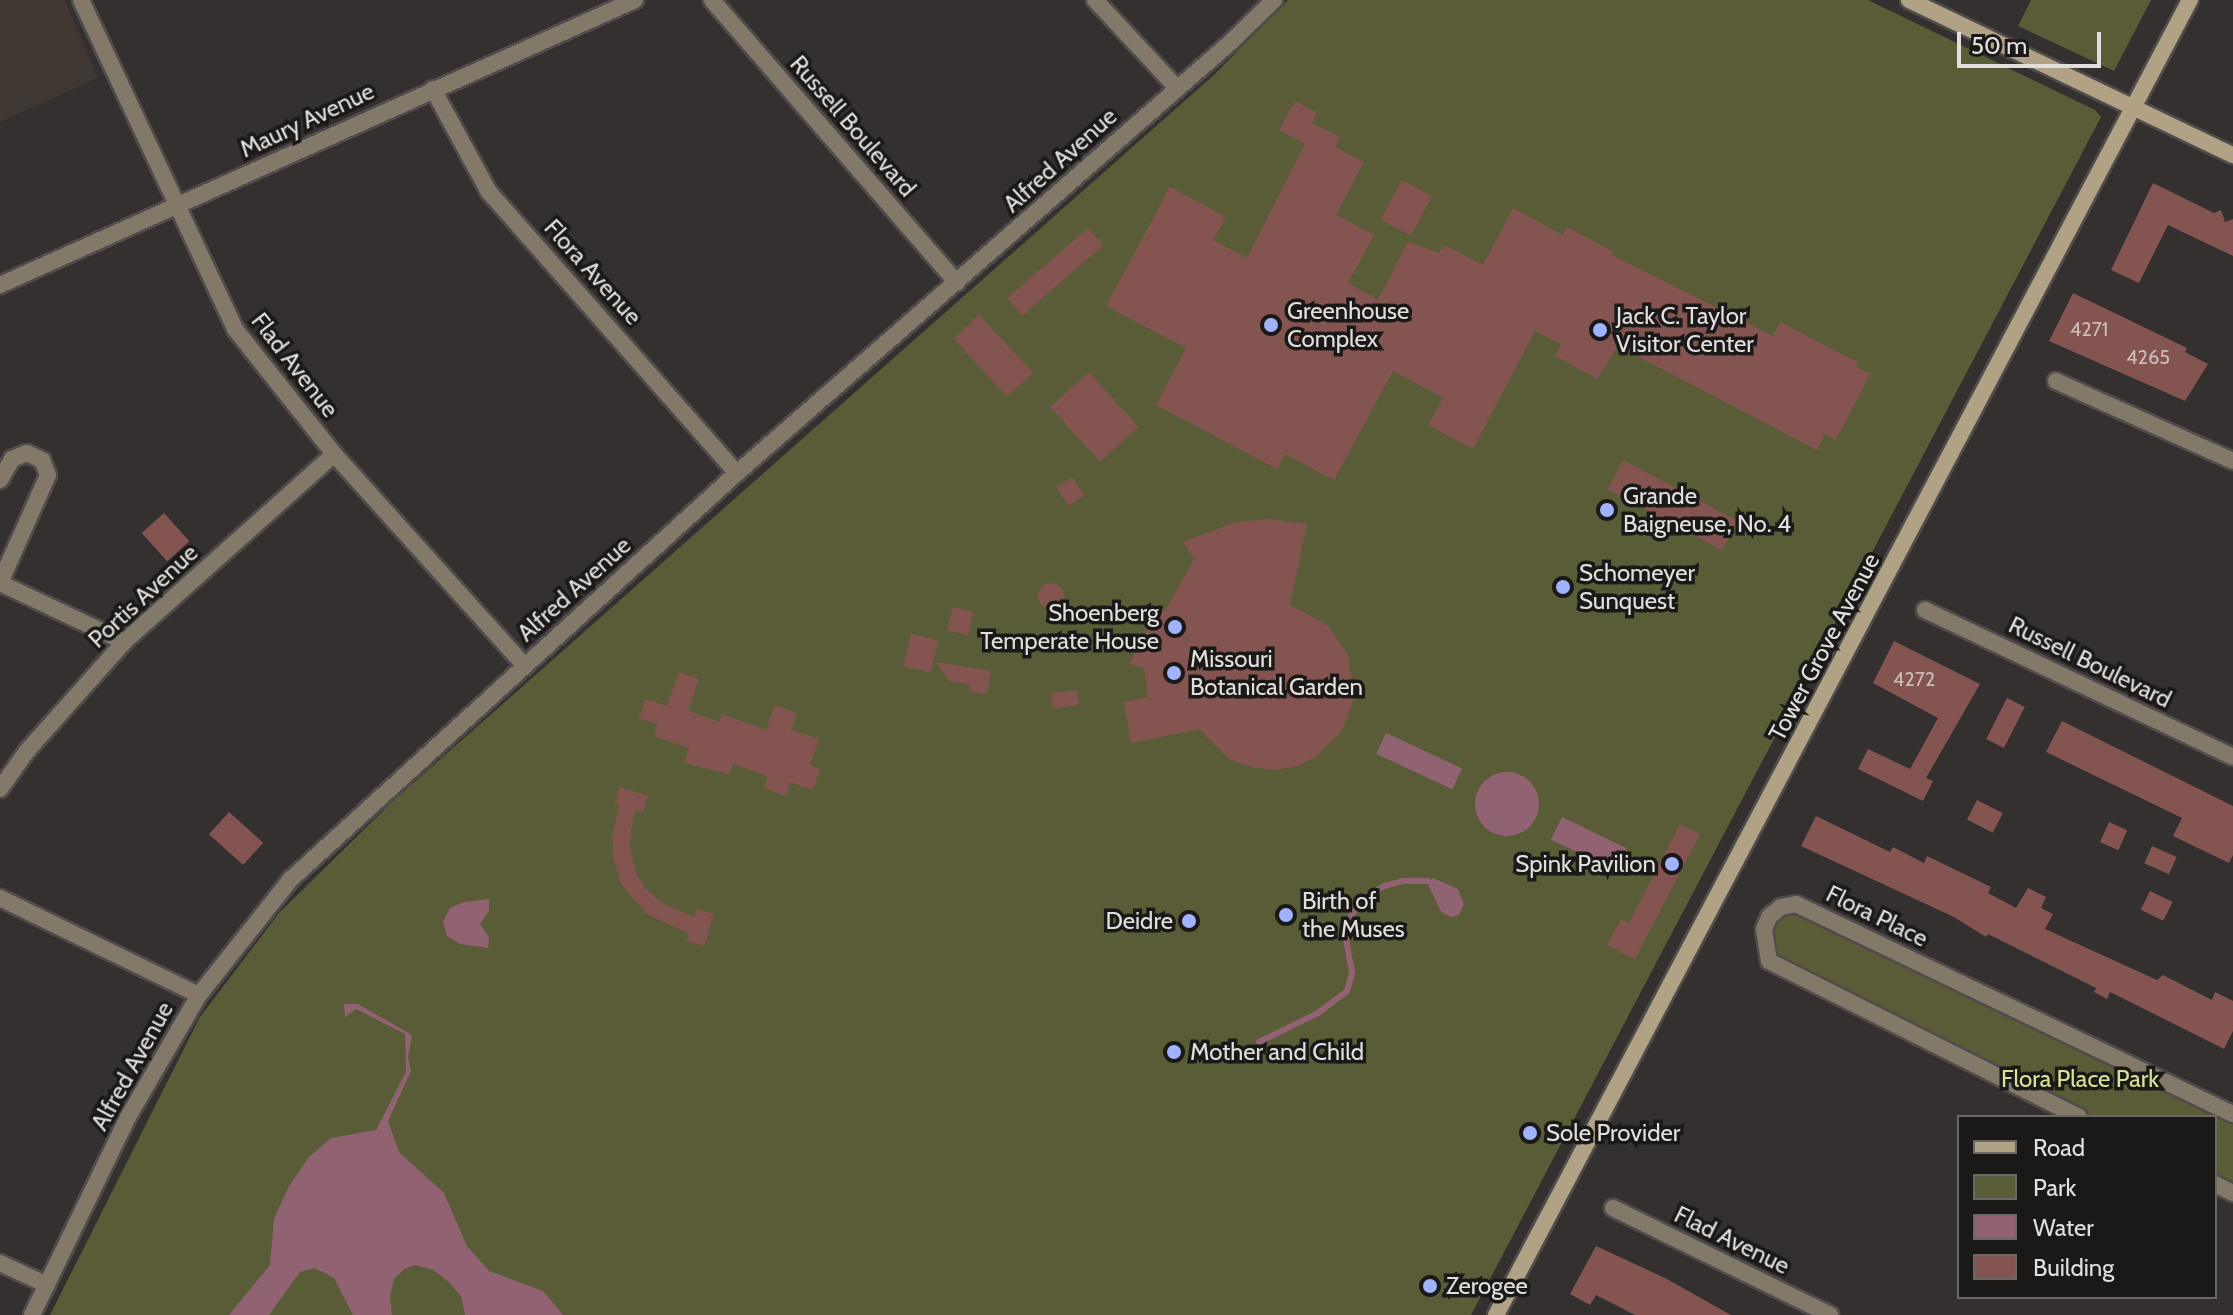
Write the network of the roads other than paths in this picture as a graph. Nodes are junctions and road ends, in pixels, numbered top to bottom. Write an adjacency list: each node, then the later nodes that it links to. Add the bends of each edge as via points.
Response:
1 (81, 0): 12 (street, Flad Avenue)
2 (635, 0): 9 (street, Maury Avenue)
3 (712, 0): 13 (street, Russell Boulevard)
4 (1095, 0): 8 (street)
5 (1274, 0): 8 (street, Alfred Avenue)
6 (1909, 0): 10 (street)
7 (2190, 0): 10 (street, Tower Grove Avenue)
8 (1177, 88): 13 (street, Alfred Avenue)
9 (433, 89): 12 (street, Maury Avenue); 18 (street, Flora Avenue, via 489,192)
10 (2133, 107): 11 (street); 34 (street, Tower Grove Avenue)
11 (2233, 155)
12 (176, 207): 14 (street, Maury Avenue); 16 (street, Flad Avenue, via 235,329)
13 (957, 283): 18 (street, Alfred Avenue)
14 (0, 285)
15 (2056, 381): 17 (street)
16 (334, 454): 22 (street, Portis Avenue); 23 (street, Flad Avenue)
17 (2233, 461)
18 (737, 473): 23 (street, Alfred Avenue)
19 (0, 480): 20 (street, via 12,459 27,453 42,460 48,475)
20 (0, 583): 22 (street)
21 (1925, 610): 24 (street, Russell Boulevard)
22 (124, 642): 25 (street, Portis Avenue)
23 (525, 666): 27 (street, Alfred Avenue, via 300,870)
24 (2233, 757)
25 (0, 789)
26 (0, 898): 27 (street)
27 (199, 995): 32 (street, Alfred Avenue, via 128,1117)
28 (2233, 1114): 29 (street, Flora Place, via 1796,904 1769,917 1764,929 1769,961)
29 (2075, 1115)
30 (1613, 1208): 35 (street, Flad Avenue)
31 (0, 1263): 32 (street)
32 (47, 1285): 33 (street, Alfred Avenue)
33 (32, 1315)
34 (1496, 1315)
35 (1830, 1315)

